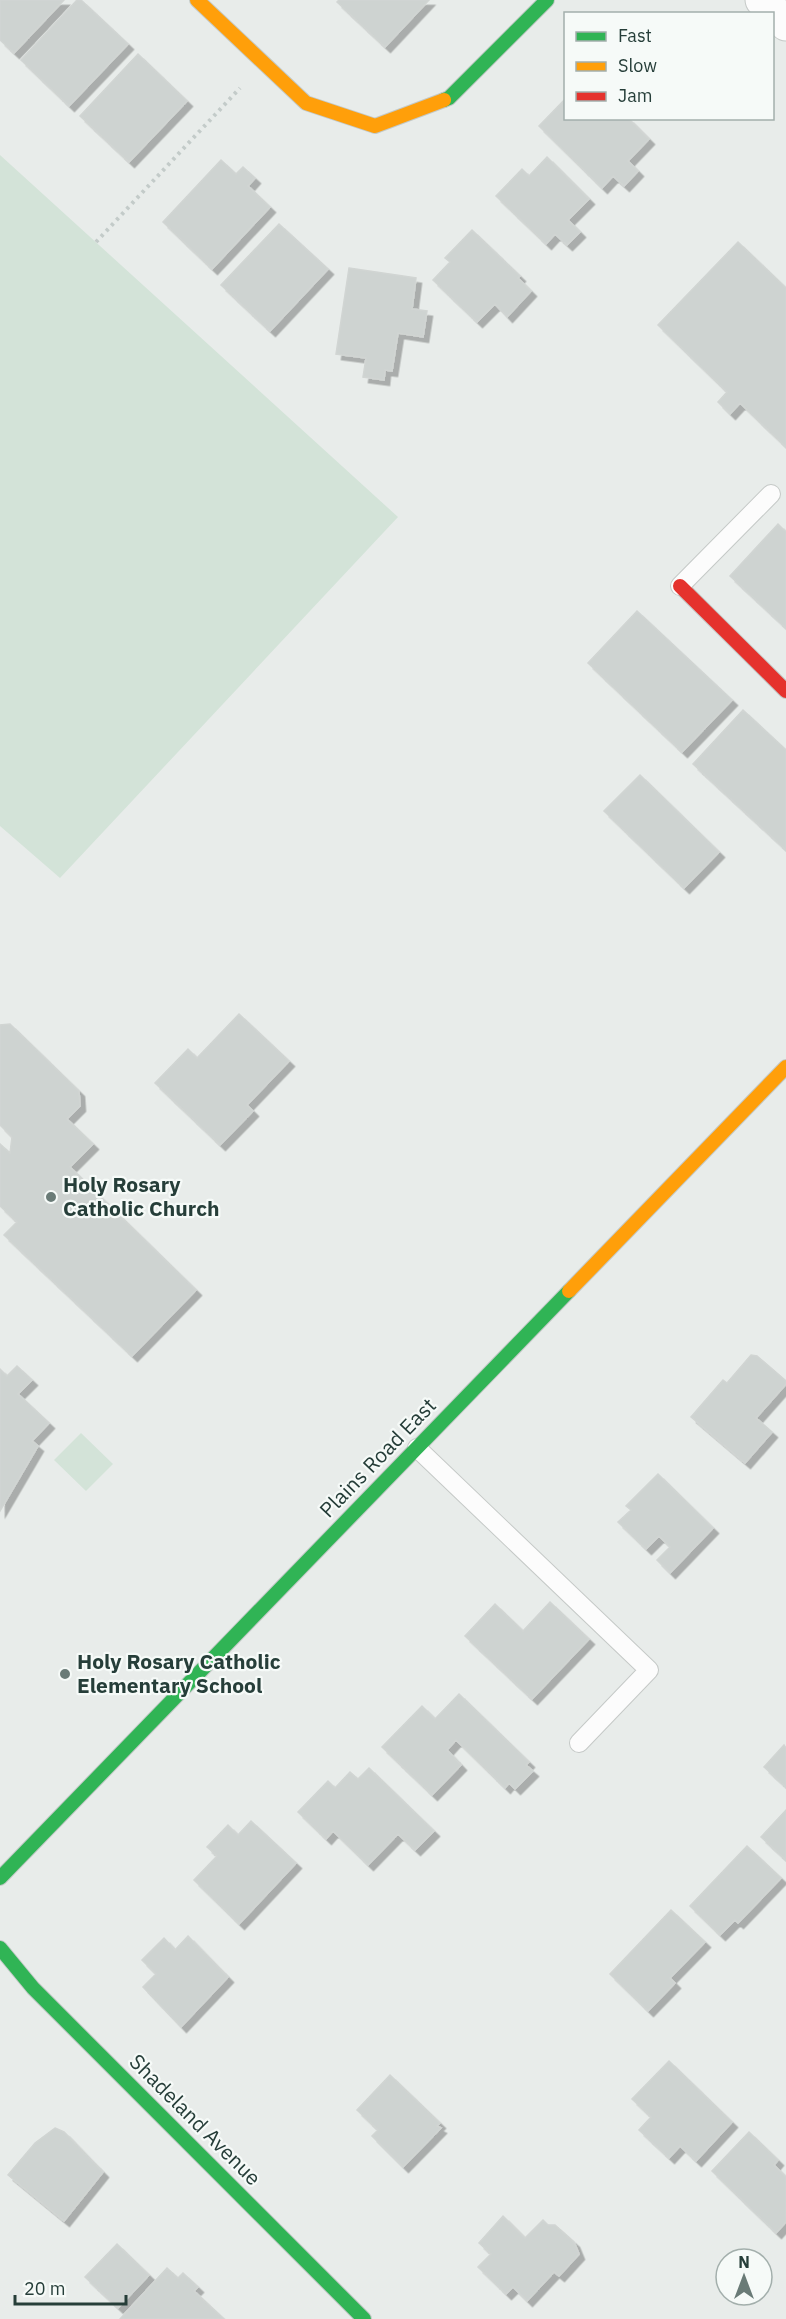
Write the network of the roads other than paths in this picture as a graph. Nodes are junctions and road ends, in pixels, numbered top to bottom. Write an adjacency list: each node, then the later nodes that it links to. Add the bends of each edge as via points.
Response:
1 (197, 0): 2 (main road, via 306,103 375,126 449,98)
2 (547, 0)
3 (762, 0): 4 (street)
4 (786, 24)
5 (771, 494): 6 (lane)
6 (680, 586): 7 (main road)
7 (786, 691)
8 (786, 1067): 9 (main road, Plains Road East)
9 (417, 1448): 10 (lane, via 649,1670); 11 (main road, Plains Road East)
10 (579, 1743)
11 (0, 1878)
12 (0, 1948): 13 (main road, Shadeland Avenue, via 33,1988)
13 (364, 2319)

